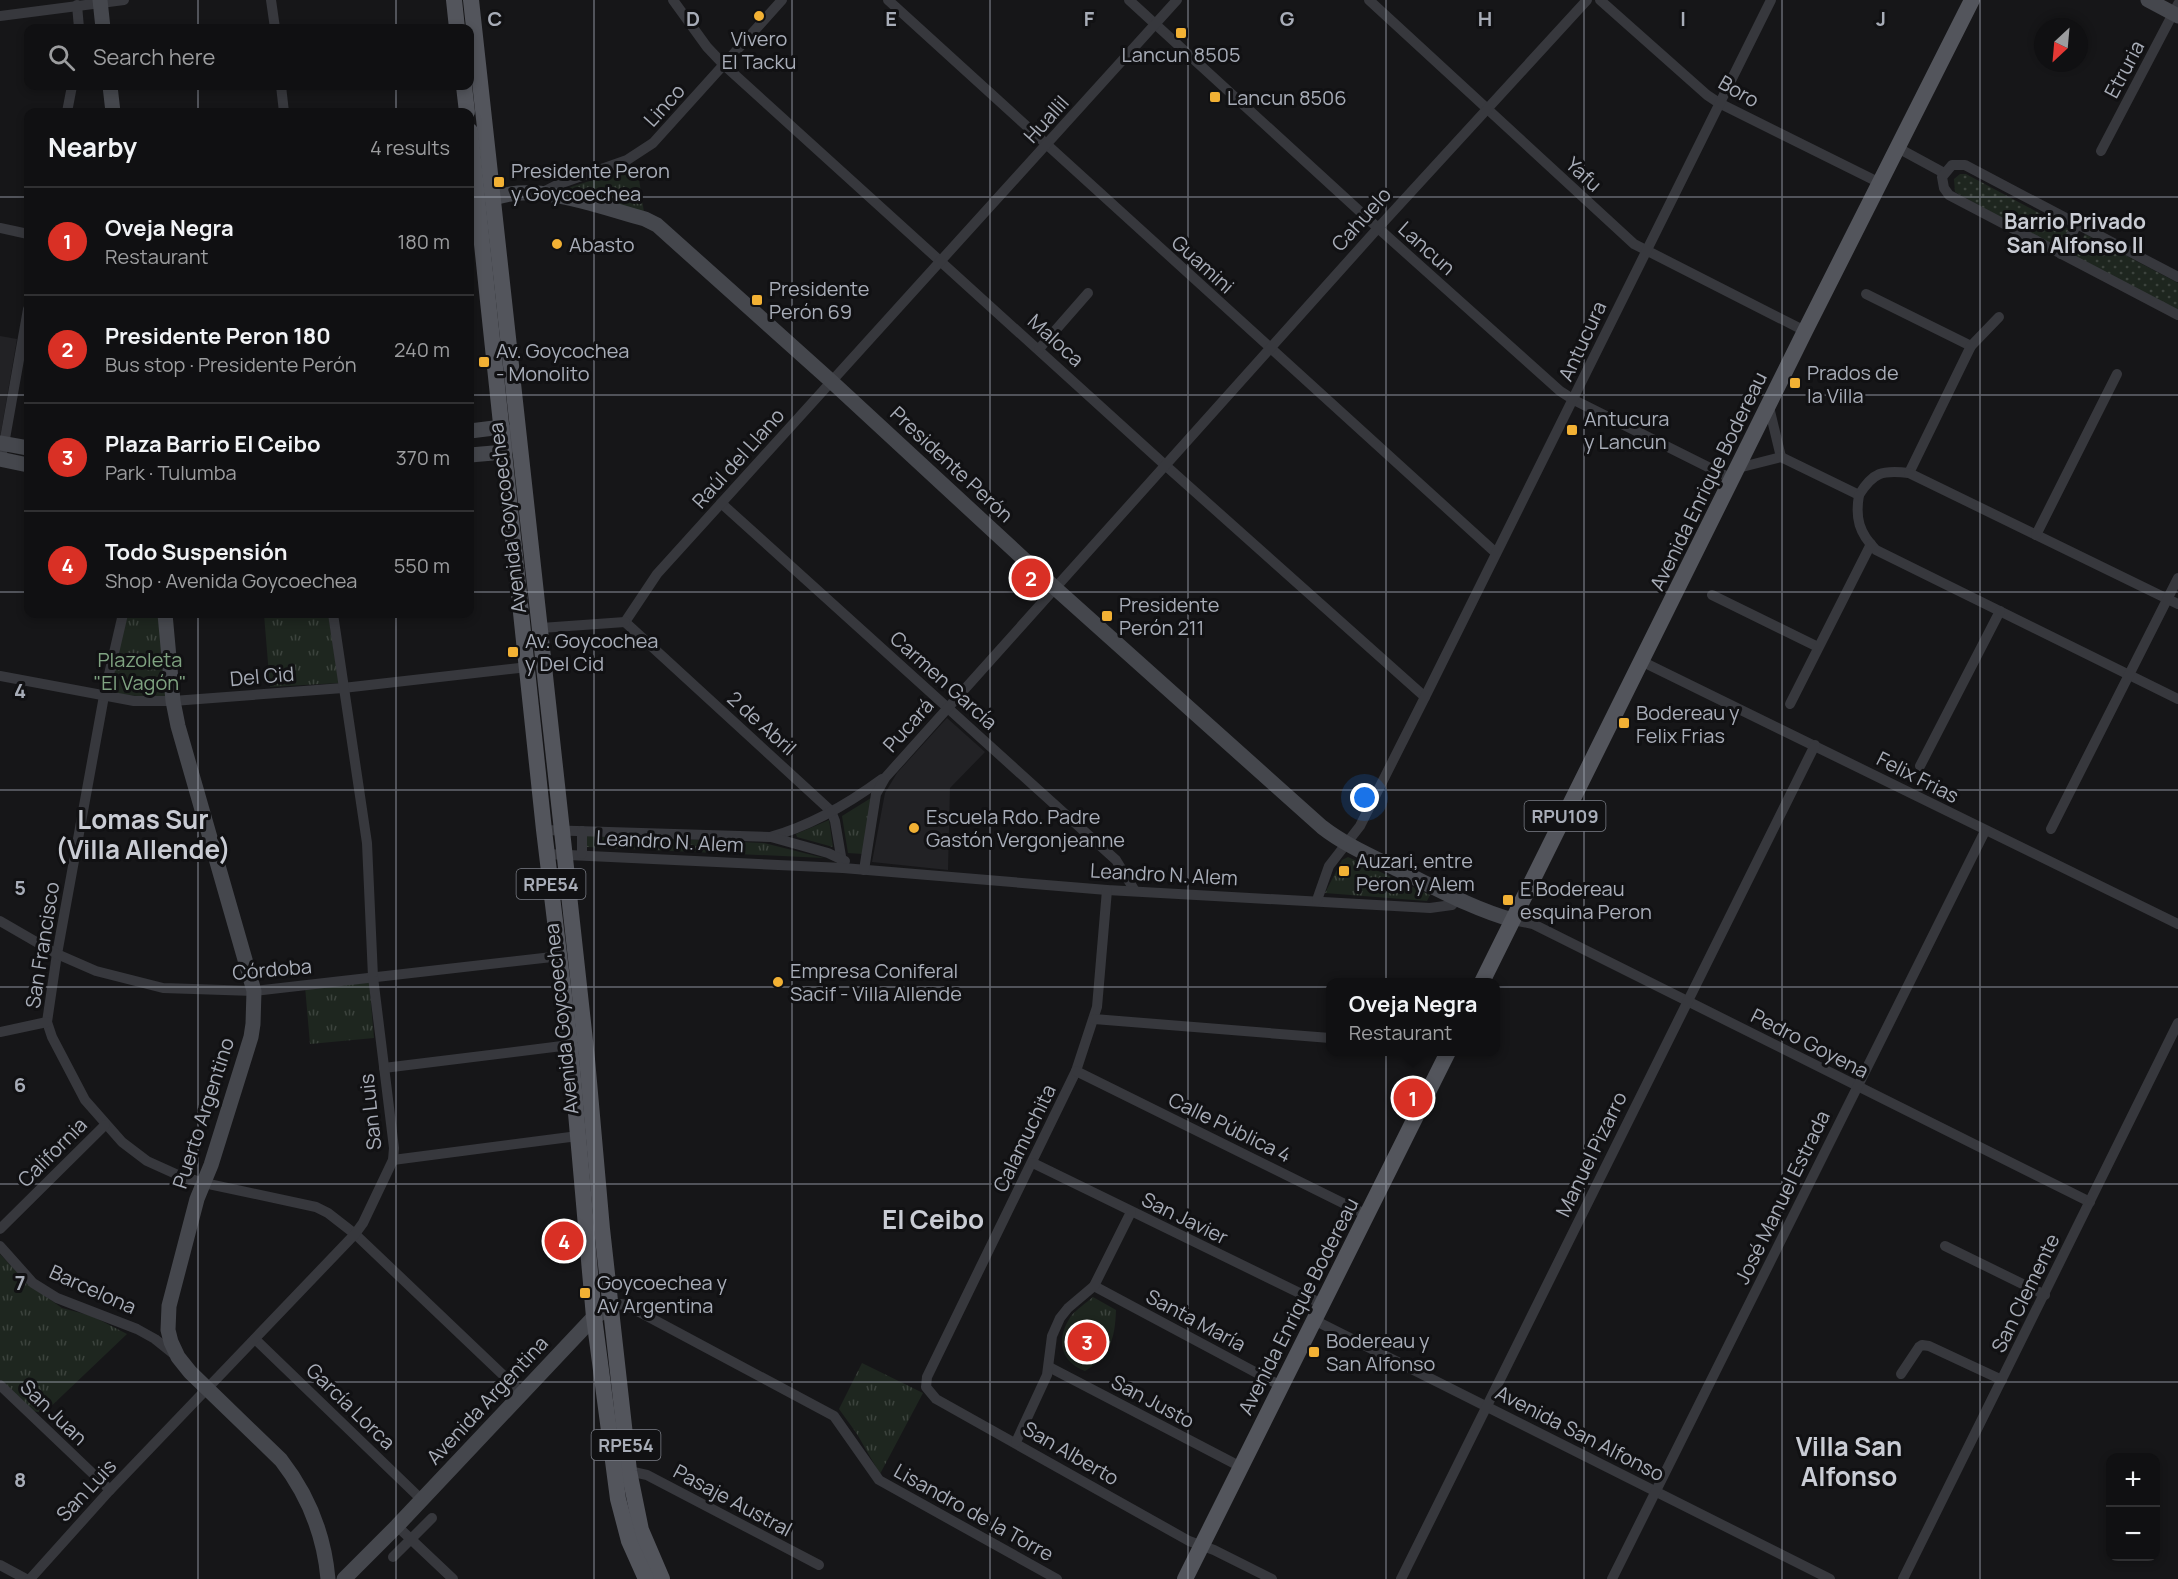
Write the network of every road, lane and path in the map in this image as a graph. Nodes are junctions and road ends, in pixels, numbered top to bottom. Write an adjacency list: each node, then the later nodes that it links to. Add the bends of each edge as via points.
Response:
1 (124, 0): 16 (street)
2 (271, 0): 22 (street)
3 (454, 0): 23 (main road)
4 (471, 0): 24 (main road, RPE54)
5 (673, 0): 26 (street, Maloca)
6 (782, 0): 26 (street, Linco)
7 (888, 0): 38 (street, Guamini)
8 (1129, 0): 25 (street, Lancun)
9 (1177, 0): 25 (street, Huallil)
10 (1369, 0): 37 (street, Yafu)
11 (1587, 0): 37 (street, Cahuelo)
12 (1600, 0): 32 (street, Boro)
13 (1771, 0): 32 (street, Antucura)
14 (1972, 0): 39 (main road, Avenida Enrique Bodereau / RPU109)
15 (2148, 0): 18 (main road)
16 (100, 1): 17 (street); 21 (main road)
17 (77, 5): 19 (street); 20 (street)
18 (2176, 11): 40 (street, Etruria)
19 (0, 16)
20 (79, 24)
21 (103, 24)
22 (274, 24)
23 (457, 24)
24 (472, 24)
25 (1155, 24): 38 (street, Huallil); 48 (street, Lancun)
26 (724, 65): 44 (street, Linco, via 647,148 627,160); 52 (street, Maloca)
27 (474, 68): 45 (main road, RPE54)
28 (71, 90): 33 (street)
29 (110, 90): 34 (main road)
30 (281, 90): 35 (street)
31 (464, 90): 36 (main road)
32 (1719, 103): 43 (street, Boro); 50 (street, Antucura)
33 (68, 108)
34 (113, 108)
35 (284, 108)
36 (467, 108)
37 (1485, 109): 48 (street, Cahuelo); 50 (street, Yafu, via 1634,244)
38 (1046, 146): 52 (street, Huallil); 62 (street, Guamini)
39 (1898, 147): 42 (street); 43 (main road, Avenida Enrique Bodereau / RPU109)
40 (2101, 151)
41 (474, 161): 45 (main road, RPE54)
42 (1944, 173): 46 (street, via 1952,165 1965,165); 51 (street, via 1942,183 1949,195)
43 (1880, 183): 59 (main road, Avenida Enrique Bodereau / RPU109)
44 (543, 192): 45 (main road, Presidente Perón, via 509,193); 64 (main road, Presidente Perón, via 657,225)
45 (480, 204): 68 (main road, Avenida Goycoechea / RPE54)
46 (2077, 224): 51 (street); 53 (street)
47 (0, 228): 49 (street)
48 (1378, 228): 62 (street, Cahuelo); 65 (street, Lancun)
49 (24, 233)
50 (1646, 250): 59 (street, Yafu); 65 (street, Antucura)
51 (2061, 254): 56 (street)
52 (941, 262): 61 (street, Maloca); 64 (street, Raúl del Llano)
53 (2178, 277)
54 (1088, 293): 61 (street)
55 (1866, 294): 60 (street)
56 (2178, 315)
57 (1999, 317): 60 (street)
58 (24, 330): 69 (street)
59 (1805, 331): 66 (main road, Avenida Enrique Bodereau / RPU109)
60 (1971, 346): 77 (street)
61 (1039, 349): 76 (street, Maloca)
62 (1269, 349): 76 (street, Cahuelo); 83 (street, Guamini)
63 (2117, 374): 81 (street)
64 (831, 381): 80 (street, Raúl del Llano); 85 (main road, Presidente Perón)
65 (1574, 400): 78 (street, Lancun); 83 (street, Antucura)
66 (1769, 407): 72 (street); 78 (main road, Avenida Enrique Bodereau / RPU109)
67 (474, 431): 68 (main road)
68 (511, 438): 71 (main road); 93 (main road, Avenida Goycoechea / RPE54); 96 (main road, Avenida Goycoechea / RPE54)
69 (2, 443): 70 (main road); 73 (street)
70 (24, 446)
71 (474, 453)
72 (1781, 457): 78 (street); 79 (street)
73 (0, 460): 74 (main road); 75 (street)
74 (24, 464)
75 (0, 465)
76 (1165, 465): 85 (street, Pucará); 101 (street, Maloca)
77 (1908, 472): 79 (street, via 1885,471 1875,475); 81 (street)
78 (1735, 473): 95 (main road, Avenida Enrique Bodereau / RPU109)
79 (1859, 495): 82 (street, via 1858,522)
80 (721, 503): 92 (street, Raúl del Llano, via 657,574); 105 (street, Carmen García)
81 (2036, 534): 87 (street)
82 (1871, 544): 88 (street, via 1876,550); 94 (street)
83 (1496, 553): 101 (street, Antucura)
84 (2178, 578): 87 (street)
85 (1055, 588): 105 (street, Pucará); 116 (main road, Presidente Perón, via 1322,827)
86 (1712, 594): 94 (street)
87 (2173, 601): 97 (street)
88 (2000, 611): 97 (street); 107 (street)
89 (122, 618): 100 (street, San Francisco)
90 (165, 618): 103 (main road, Puerto Argentino)
91 (334, 618): 99 (street, San Luis)
92 (625, 622): 93 (street); 109 (street, 2 de Abril)
93 (541, 628): 112 (main road, Avenida Goycoechea / RPE54)
94 (1818, 647): 104 (street)
95 (1641, 661): 106 (street, Felix Frias); 125 (main road, Avenida Enrique Bodereau / RPU109)
96 (528, 667): 99 (street, Del Cid); 111 (main road, Avenida Goycoechea / RPE54)
97 (2129, 674): 102 (street); 110 (street)
98 (0, 676): 100 (street, Del Cid)
99 (343, 688): 103 (street, Del Cid); 130 (street, San Luis, via 367,843)
100 (104, 696): 103 (street, Del Cid); 128 (street, San Francisco)
101 (1425, 697): 116 (street, Antucura, via 1360,826)
102 (2178, 699)
103 (173, 701): 132 (main road, Puerto Argentino)
104 (1790, 704)
105 (948, 707): 108 (street, Pucará); 122 (street, Carmen García, via 1116,860)
106 (1815, 745): 114 (street, Felix Frias); 133 (street, Manuel Pizarro)
107 (1920, 766)
108 (885, 778): 109 (street, Leandro N. Alem); 120 (street, Pucará, via 876,794)
109 (831, 811): 115 (street, Leandro N. Alem); 119 (street)
110 (2051, 829)
111 (544, 830): 112 (street, Leandro N. Alem); 117 (main road, Avenida Goycoechea / RPE54)
112 (562, 831): 113 (street, Leandro N. Alem); 117 (main road, Avenida Goycoechea / RPE54)
113 (582, 831): 115 (street, Leandro N. Alem); 118 (street, Leandro N. Alem)
114 (1985, 831): 127 (street, Felix Frias); 143 (street, José Manuel Estrada)
115 (770, 837): 119 (street, Leandro N. Alem, via 828,853)
116 (1346, 844): 123 (main road, Presidente Perón); 124 (street, Antucura, via 1329,866)
117 (555, 853): 118 (street, Leandro N. Alem); 129 (main road, Avenida Goycoechea / RPE54); 159 (main road, Avenida Goycoechea / RPE54, via 587,1059)
118 (582, 854): 119 (street, Leandro N. Alem)
119 (843, 864): 120 (street, Leandro N. Alem)
120 (864, 870): 121 (street, Leandro N. Alem)
121 (1107, 890): 122 (street, Leandro N. Alem); 134 (street, Calamuchita)
122 (1135, 891): 124 (street, Leandro N. Alem)
123 (1458, 898): 124 (street, Leandro N. Alem, via 1452,905 1430,908); 125 (main road, Presidente Perón)
124 (1317, 900)
125 (1514, 920): 131 (main road, Avenida Enrique Bodereau / RPU109); 133 (street, Pedro Goyena, via 1533,924)
126 (0, 921): 128 (street, Córdoba)
127 (2178, 924)
128 (57, 954): 132 (street, Córdoba, via 96,971 163,988); 135 (street, San Francisco)
129 (561, 956): 130 (street, Córdoba); 139 (main road, Avenida Goycoechea / RPE54)
130 (373, 977): 132 (street, Córdoba); 141 (street, San Luis)
131 (1484, 978)
132 (254, 991): 148 (main road, Puerto Argentino, via 251,1036)
133 (1687, 1001): 143 (street, Pedro Goyena); 172 (street, Manuel Pizarro)
134 (1094, 1019): 138 (street); 142 (street, Calamuchita)
135 (47, 1022): 137 (street); 144 (street, via 85,1100)
136 (2178, 1023): 149 (street, San Clemente)
137 (0, 1032)
138 (1326, 1038)
139 (570, 1045): 141 (street); 145 (main road, Avenida Goycoechea / RPE54)
140 (1446, 1056): 151 (main road, Avenida Enrique Bodereau)
141 (384, 1068): 146 (street, San Luis)
142 (1076, 1071): 147 (street, Calamuchita); 151 (street, Calle Pública 4)
143 (1857, 1086): 149 (street, Pedro Goyena); 177 (street, José Manuel Estrada)
144 (105, 1125): 148 (street, via 147,1161); 152 (street, California)
145 (578, 1136): 146 (street); 160 (main road, Avenida Goycoechea / RPE54)
146 (393, 1160): 153 (street, San Luis)
147 (1033, 1163): 150 (street, San Javier); 169 (street, Calamuchita, via 978,1270 927,1377)
148 (204, 1183): 153 (street, via 316,1207); 163 (main road, Puerto Argentino, via 170,1306 168,1330)
149 (2090, 1202): 157 (street, San Clemente)
150 (1131, 1212): 156 (street); 158 (street, San Javier)
151 (1367, 1215): 158 (main road, Avenida Enrique Bodereau)
152 (0, 1229)
153 (355, 1234): 162 (street, San Luis); 171 (street)
154 (0, 1246): 163 (street, Barcelona, via 33,1283 57,1298 137,1329)
155 (1945, 1246): 157 (street)
156 (1094, 1286): 164 (street, via 1060,1318 1052,1336); 168 (street, Santa María)
157 (2045, 1295): 166 (street, San Clemente)
158 (1322, 1305): 161 (main road, Avenida Enrique Bodereau)
159 (611, 1306): 160 (main road, Avenida Argentina); 175 (main road, Avenida Goycoechea / RPE54); 192 (street, Lisandro de la Torre, via 622,1304 632,1308 834,1416 879,1480)
160 (594, 1317): 171 (main road, Avenida Argentina); 190 (main road, Avenida Goycoechea / RPE54, via 618,1499 628,1541)
161 (1314, 1320): 168 (main road, Avenida Enrique Bodereau); 172 (street, Avenida San Alfonso)
162 (255, 1339): 170 (street, San Luis); 178 (street, García Lorca)
163 (178, 1357): 170 (main road, Puerto Argentino)
164 (1049, 1366): 173 (street); 174 (street, San Justo)
165 (1901, 1374): 166 (street, via 1922,1345)
166 (2002, 1380): 198 (street, San Clemente)
167 (0, 1385): 176 (street, San Juan)
168 (1281, 1386): 174 (main road, Avenida Enrique Bodereau)
169 (926, 1387): 173 (street, San Alberto, via 936,1398)
170 (207, 1389): 176 (street, San Luis); 187 (main road, Puerto Argentino, via 292,1474 314,1515)
171 (522, 1393): 178 (main road, Avenida Argentina)
172 (1487, 1406): 177 (street, Avenida San Alfonso); 195 (street, Manuel Pizarro)
173 (1016, 1442): 182 (street, San Alberto)
174 (1241, 1467): 182 (main road, Avenida Enrique Bodereau)
175 (629, 1471): 185 (street, Pasaje Austral, via 647,1475); 191 (main road, Avenida Goycoechea / RPE54, via 641,1530)
176 (110, 1490): 186 (street, San Luis)
177 (1655, 1491): 196 (street, José Manuel Estrada); 197 (street, Avenida San Alfonso)
178 (422, 1500): 180 (main road, Avenida Argentina)
179 (432, 1518): 181 (street)
180 (397, 1526): 181 (street); 188 (main road, Avenida Argentina)
181 (411, 1539): 183 (street); 189 (street)
182 (1202, 1545): 193 (main road, Avenida Enrique Bodereau); 194 (street, San Alberto)
183 (393, 1557)
184 (0, 1565): 186 (street)
185 (819, 1565)
186 (28, 1579)
187 (328, 1579)
188 (344, 1579)
189 (453, 1579)
190 (646, 1579)
191 (662, 1579)
192 (1057, 1579)
193 (1185, 1579)
194 (1272, 1579)
195 (1401, 1579)
196 (1612, 1579)
197 (1830, 1579)
198 (1903, 1579)

